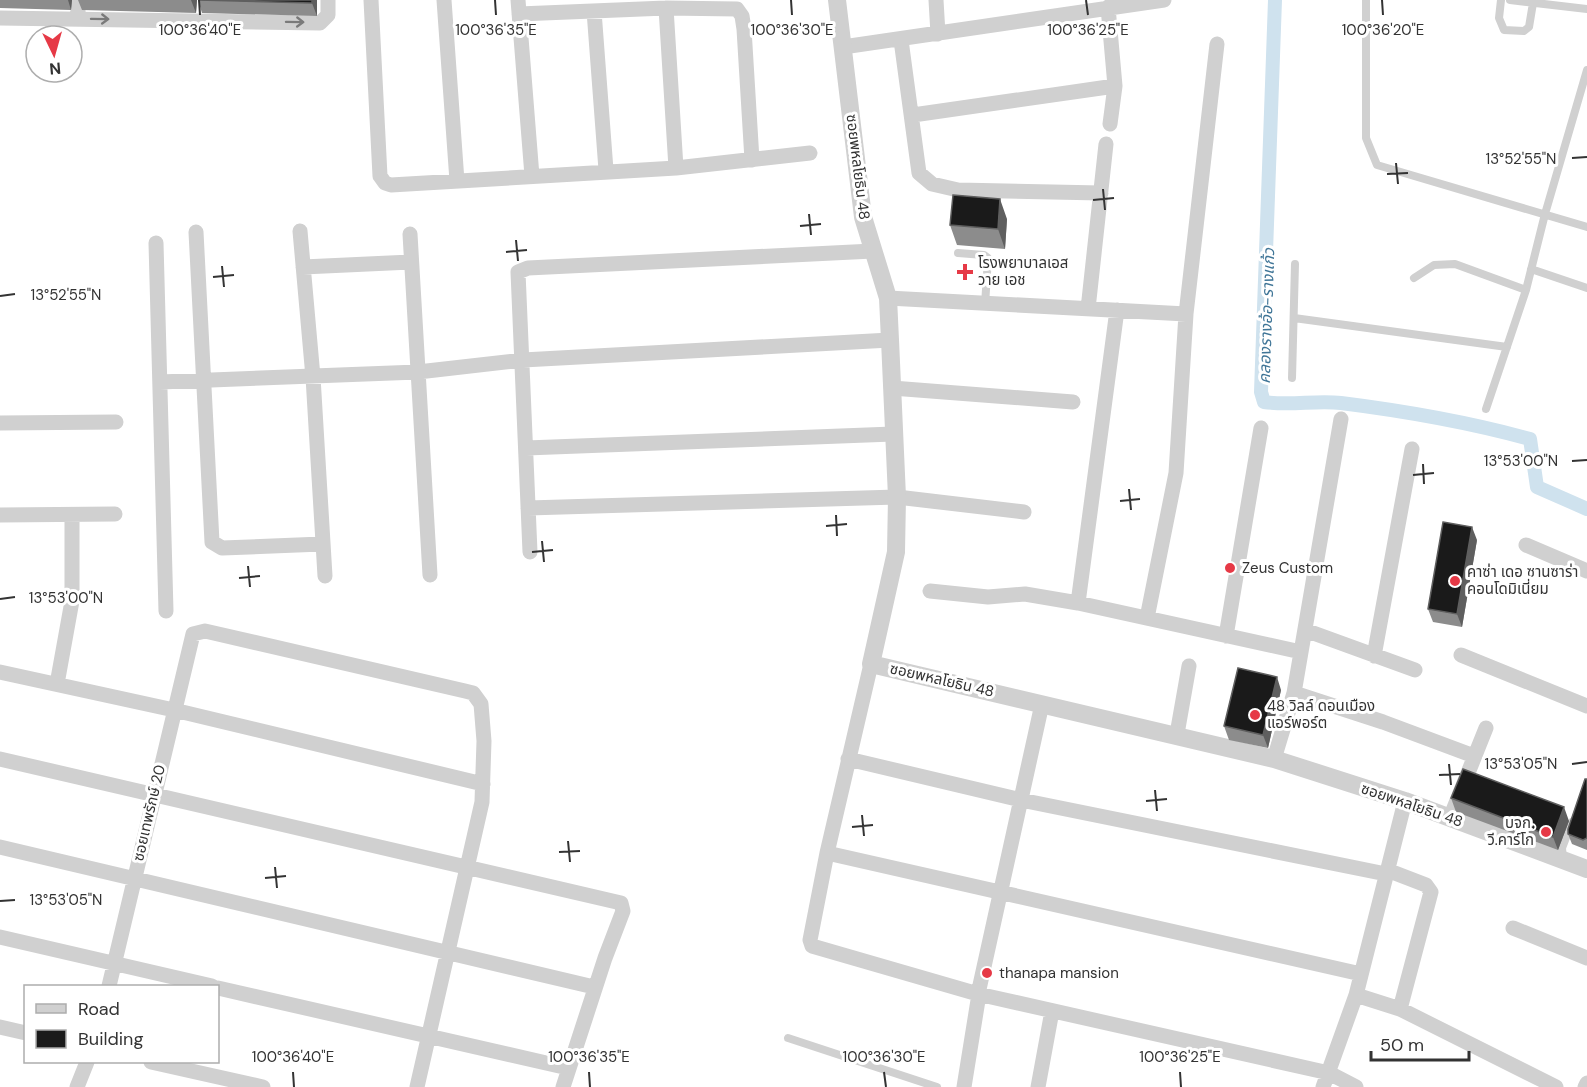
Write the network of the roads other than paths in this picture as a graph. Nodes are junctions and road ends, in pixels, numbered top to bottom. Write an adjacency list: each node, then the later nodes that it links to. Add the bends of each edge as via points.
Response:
1 (78, 0): 18 (street)
2 (328, 0): 18 (street, one-way to 2, via 320,23 328,15)
3 (371, 0): 33 (street, via 381,180 391,185)
4 (444, 0): 33 (street)
5 (837, 0): 22 (street, ซอยพหลโยธิน 48)
6 (936, 0): 19 (street)
7 (1164, 0): 13 (street)
8 (1366, 0): 35 (lane, via 1366,138 1377,165)
9 (1502, 0): 11 (lane, via 1501,26 1517,32 1529,27)
10 (1510, 0): 11 (lane)
11 (1533, 3): 15 (lane)
12 (519, 7): 16 (street); 32 (street)
13 (1108, 7): 19 (street); 24 (street)
14 (666, 8): 16 (street); 29 (street, via 728,8 737,9 741,16); 30 (street)
15 (1587, 9)
16 (594, 11): 31 (street)
17 (0, 18): 18 (street)
18 (78, 19)
19 (938, 34): 20 (street)
20 (901, 40): 22 (street); 25 (street)
21 (1217, 44): 54 (street)
22 (843, 47): 41 (street, ซอยพหลโยธิน 48, via 863,217)
23 (1587, 70): 35 (lane)
24 (1115, 86): 25 (street); 26 (street)
25 (913, 115): 34 (street, via 919,172 932,184 958,190)
26 (1110, 124)
27 (1106, 144): 34 (street)
28 (810, 153): 29 (street)
29 (752, 160): 30 (street)
30 (676, 168): 31 (street)
31 (606, 170): 32 (street)
32 (532, 176): 33 (street)
33 (457, 181)
34 (1101, 193): 52 (street)
35 (1545, 214): 36 (lane); 46 (lane)
36 (1587, 227)
37 (300, 231): 45 (street)
38 (196, 232): 62 (street)
39 (410, 234): 43 (street)
40 (156, 243): 63 (street)
41 (873, 251): 50 (street, ซอยพหลโยธิน 48); 58 (street, via 528,268 517,276)
42 (958, 253): 51 (lane, via 988,258)
43 (411, 262): 45 (street); 59 (street)
44 (1295, 264): 55 (lane)
45 (303, 267): 60 (street)
46 (1531, 268): 48 (lane); 49 (lane)
47 (1414, 278): 49 (lane, via 1434,265 1455,264)
48 (1587, 288)
49 (1526, 290): 57 (lane)
50 (888, 298): 51 (street); 56 (street, ซอยพหลโยธิน 48)
51 (985, 305): 52 (street)
52 (1088, 309): 53 (street)
53 (1117, 310): 54 (street); 87 (street)
54 (1186, 314): 89 (street, via 1176,473)
55 (1294, 318): 57 (lane); 61 (lane)
56 (890, 340): 58 (street); 64 (street, ซอยพหลโยธิน 48)
57 (1507, 347): 66 (lane)
58 (523, 360): 59 (street); 72 (street)
59 (418, 372): 60 (street); 84 (street)
60 (313, 377): 62 (street); 80 (street)
61 (1292, 378)
62 (204, 379): 63 (street); 80 (street, via 214,545 222,548)
63 (160, 382): 88 (street)
64 (892, 388): 65 (street); 71 (street, ซอยพหลโยธิน 48)
65 (1073, 402)
66 (1486, 409)
67 (1341, 419): 90 (street)
68 (116, 422): 69 (street)
69 (0, 423)
70 (1262, 428): 91 (street)
71 (893, 435): 72 (street); 74 (street, ซอยพหลโยธิน 48)
72 (526, 448): 75 (street)
73 (1412, 449): 94 (street)
74 (897, 497): 75 (street); 76 (street); 95 (street, ซอยพหลโยธิน 48, via 896,552)
75 (528, 508): 82 (street)
76 (1024, 512)
77 (115, 514): 79 (street)
78 (0, 515): 79 (street)
79 (72, 515): 99 (street, via 72,601)
80 (322, 544): 85 (street)
81 (1526, 545): 83 (street)
82 (530, 552)
83 (1587, 571)
84 (430, 575)
85 (325, 576)
86 (930, 591): 87 (street, via 988,597 1025,594)
87 (1078, 603): 89 (street)
88 (166, 611)
89 (1147, 618): 91 (street)
90 (1305, 630): 92 (street); 94 (street)
91 (1226, 636): 92 (street)
92 (1301, 652): 100 (street)
93 (1461, 655): 102 (street)
94 (1374, 656): 97 (street)
95 (872, 664): 101 (street, ซอยพหลโยธิน 48); 108 (street)
96 (1189, 666): 105 (street)
97 (1415, 670)
98 (0, 672): 99 (street)
99 (57, 684): 103 (street)
100 (1294, 693): 106 (street); 109 (street)
101 (1042, 704): 105 (street, ซอยพหลโยธิน 48); 112 (street)
102 (1587, 706)
103 (174, 710): 110 (street); 110 (street, ซอยเทพรักษ์ 20, via 189,639 205,631 472,693 482,711); 111 (street, ซอยเทพรักษ์ 20)
104 (1486, 728): 106 (street)
105 (1177, 734): 109 (street, ซอยพหลโยธิน 48)
106 (1474, 756): 115 (street)
107 (0, 759): 111 (street)
108 (848, 759): 112 (street); 117 (street)
109 (1274, 759): 113 (street, ซอยพหลโยธิน 48)
110 (483, 784): 120 (street)
111 (154, 794): 120 (street); 122 (street, ซอยเทพรักษ์ 20)
112 (1021, 800): 121 (street); 123 (street)
113 (1405, 801): 115 (street, ซอยพหลโยธิน 48); 121 (street)
114 (1573, 818): 118 (lane, via 1562,848)
115 (1450, 819): 118 (street, ซอยพหลโยธิน 48)
116 (0, 847): 122 (street)
117 (827, 853): 123 (street); 134 (street, via 812,946)
118 (1563, 860): 119 (street, ซอยพหลโยธิน 48)
119 (1585, 866)
120 (466, 868): 126 (street); 132 (street, via 621,903 624,911)
121 (1387, 872): 129 (street); 136 (street, via 1426,885 1431,892)
122 (135, 877): 126 (street); 128 (street, ซอยเทพรักษ์ 20)
123 (1000, 894): 129 (street); 134 (street)
124 (1513, 928): 127 (street)
125 (0, 937): 128 (street)
126 (447, 950): 132 (street); 140 (street)
127 (1587, 958)
128 (115, 964): 130 (street, ซอยเทพรักษ์ 20); 131 (street)
129 (1361, 975): 135 (street)
130 (110, 985)
131 (204, 985)
132 (594, 987): 144 (street)
133 (219, 988): 140 (street)
134 (979, 994): 137 (street); 152 (street)
135 (1356, 995): 136 (street); 145 (street)
136 (1400, 1009): 155 (street)
137 (1052, 1011): 145 (street); 153 (street)
138 (0, 1027): 139 (street)
139 (24, 1033)
140 (428, 1038): 144 (street); 149 (street)
141 (788, 1038): 151 (lane)
142 (87, 1063): 147 (street)
143 (155, 1063): 148 (street)
144 (568, 1068): 150 (street)
145 (1326, 1080): 154 (street)
146 (1587, 1083): 156 (street)
147 (77, 1087)
148 (263, 1087)
149 (417, 1087)
150 (563, 1087)
151 (937, 1087)
152 (964, 1087)
153 (1038, 1087)
154 (1356, 1087)
155 (1556, 1087)
156 (1585, 1087)

